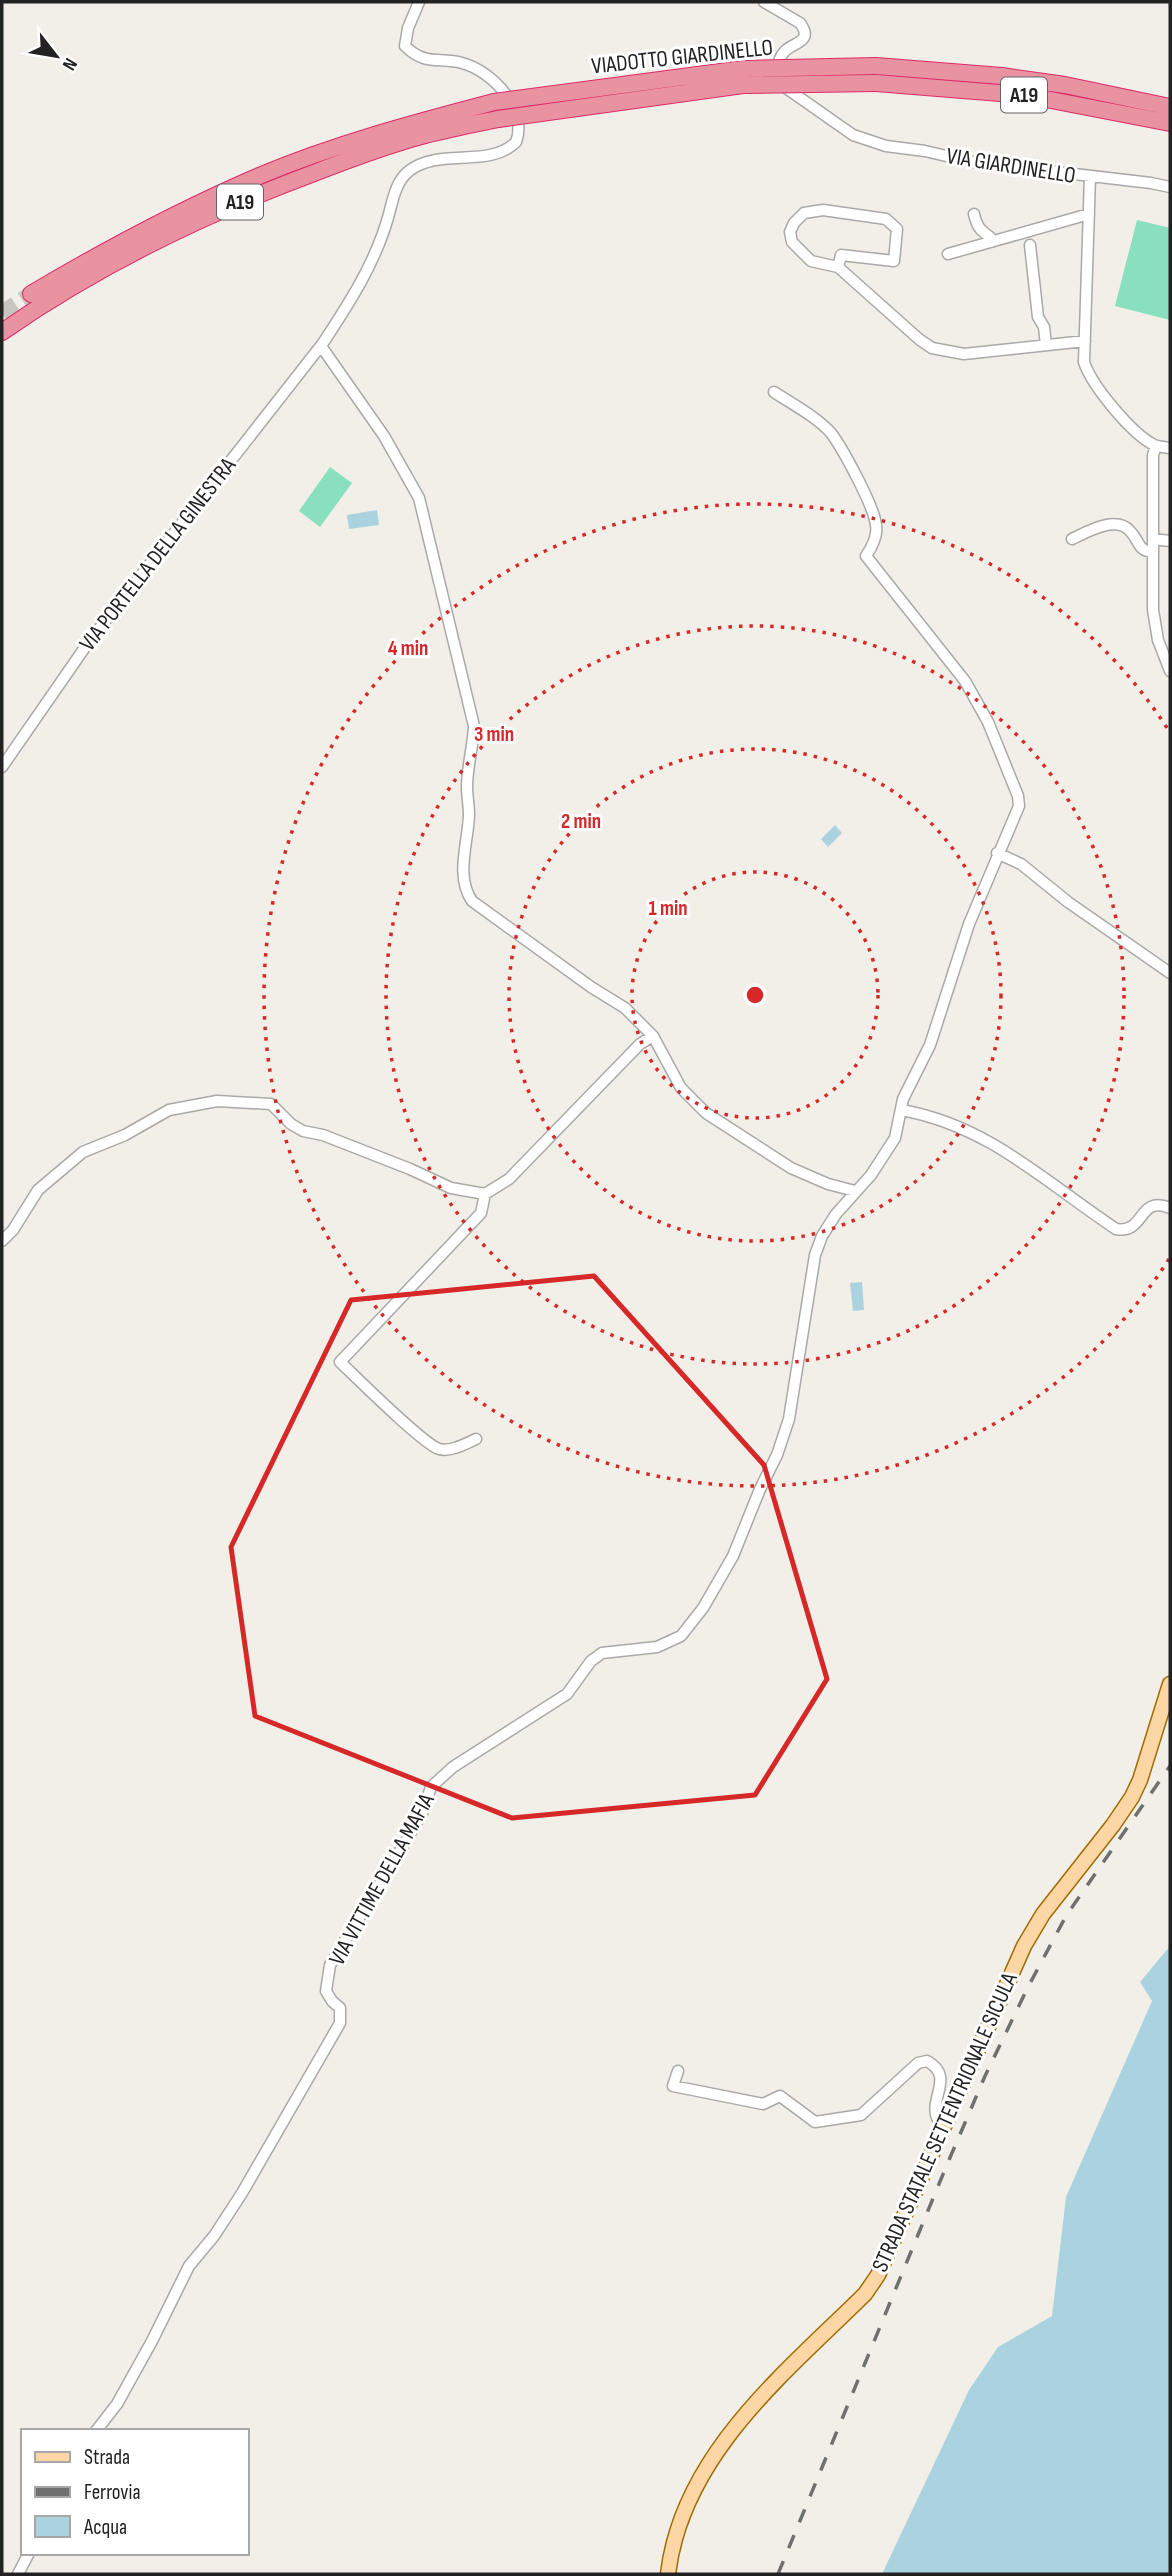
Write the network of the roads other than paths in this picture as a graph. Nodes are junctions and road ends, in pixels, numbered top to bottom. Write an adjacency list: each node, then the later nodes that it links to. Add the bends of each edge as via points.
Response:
1 (419, 2): 17 (street, VIA PORTELLA DELLA GINESTRA, via 405,47 434,62 461,62 499,86 512,103 519,134 502,153 430,163 403,177 375,255)
2 (764, 2): 5 (street, VIA GIARDINELLO, via 800,23 805,35 784,52 778,78 786,89 853,135 972,162)
3 (1170, 107): 13 (highway, VIADOTTO GIARDINELLO / A19, bridge, via 1002,76 876,66 744,69 494,102 374,135 261,175 147,228)
4 (1170, 123): 14 (highway, VIADOTTO GIARDINELLO / A19, bridge, via 1025,95 876,83 743,85 498,119 349,159 260,193 114,263)
5 (1090, 177): 6 (street, VIA GIARDINELLO); 8 (street)
6 (1170, 187)
7 (974, 214): 9 (street, via 977,226)
8 (1089, 214): 9 (street); 15 (street)
9 (991, 242): 11 (street)
10 (1030, 245): 16 (street)
11 (948, 254)
12 (838, 267): 12 (street, via 811,261 792,242 790,232 804,213 823,210 886,219 897,229 894,261 841,255); 16 (street, via 932,348 964,354)
13 (32, 294)
14 (2, 332)
15 (1085, 341): 16 (street); 19 (street, via 1084,362 1100,392)
16 (1046, 345)
17 (320, 346): 26 (street, VIA PORTELLA DELLA GINESTRA, via 88,643); 29 (street, via 384,436 419,498 474,726 467,785 466,892 472,901 625,1008)
18 (774, 392): 27 (street, VIA VITTIME DELLA MAFIA, via 830,432 862,488 876,526 866,556 943,650 988,722 1018,796)
19 (1156, 446): 20 (street); 22 (street)
20 (1170, 448)
21 (1072, 539): 24 (street, via 1113,524 1124,526 1140,548)
22 (1153, 539): 23 (street); 24 (street)
23 (1170, 541)
24 (1153, 552): 25 (street, via 1157,640)
25 (1170, 671)
26 (2, 768)
27 (997, 853): 28 (street, via 1021,864); 30 (street, VIA VITTIME DELLA MAFIA, via 930,1045)
28 (1170, 973)
29 (653, 1036): 31 (street, via 681,1088 706,1113 791,1168); 32 (street, via 509,1179)
30 (901, 1110): 31 (street, VIA VITTIME DELLA MAFIA, via 895,1138); 33 (street, via 964,1128 1010,1153 1116,1229 1134,1227 1153,1205)
31 (855, 1191): 39 (street, VIA VITTIME DELLA MAFIA, via 822,1236 815,1255 796,1384 777,1455 733,1556 703,1608 681,1636 657,1647 602,1653 566,1694 453,1767 431,1787 423,1811 330,1965 326,1991 340,2008 340,2023 242,2193 189,2266 129,2383)
32 (485, 1194): 34 (street, via 451,1188 303,1131 271,1104 217,1101 169,1110 83,1152 37,1190); 35 (street, via 481,1213 340,1362 439,1449 458,1448)
33 (1170, 1208)
34 (2, 1241)
35 (476, 1439)
36 (1170, 1684): 38 (main road, STRADA STATALE SETTENTRIONALE SICULA, via 1132,1797 1024,1946)
37 (678, 2071): 38 (street, via 673,2086 763,2104 780,2096 815,2122 861,2115 918,2063 927,2061 939,2073 941,2088 934,2110 937,2118)
38 (946, 2122): 42 (main road, STRADA STATALE SETTENTRIONALE SICULA, via 877,2275 865,2294 762,2396 720,2449 691,2499)
39 (98, 2429)
40 (28, 2555): 41 (street)
41 (18, 2574)
42 (668, 2574)

